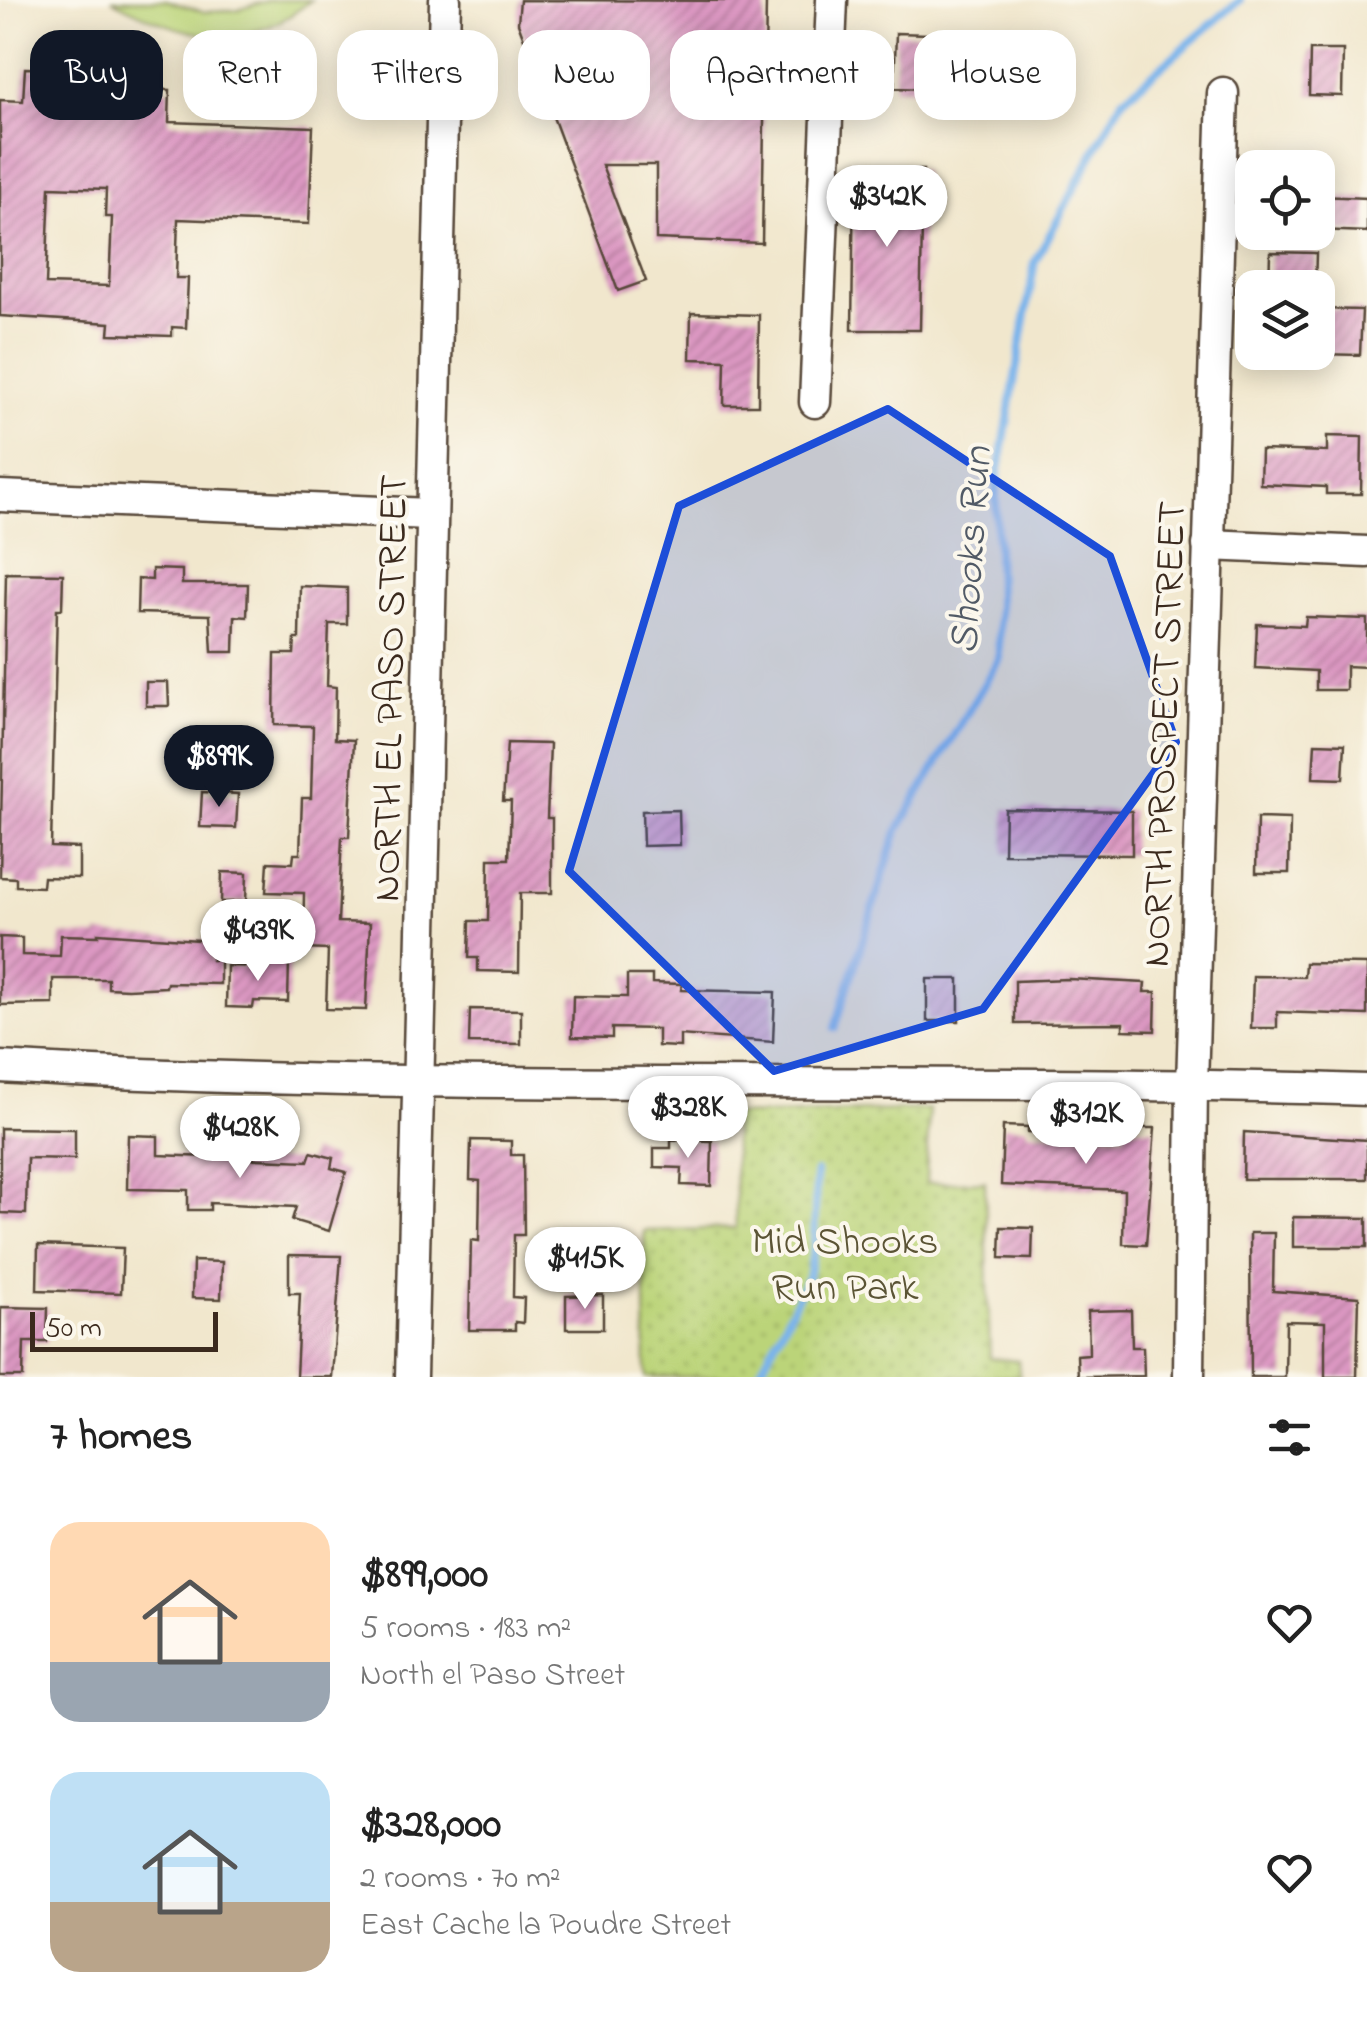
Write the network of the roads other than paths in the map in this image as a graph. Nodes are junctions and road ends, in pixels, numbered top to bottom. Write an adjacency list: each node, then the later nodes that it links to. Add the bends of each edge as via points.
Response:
1 (445, 0): 6 (street, NORTH EL PASO STREET)
2 (832, 0): 4 (street)
3 (1222, 94): 7 (street, NORTH PROSPECT STREET)
4 (815, 402)
5 (0, 496): 6 (street)
6 (430, 514): 10 (street, NORTH EL PASO STREET)
7 (1208, 545): 8 (street); 11 (street, NORTH PROSPECT STREET)
8 (1367, 552)
9 (0, 1067): 10 (street)
10 (422, 1084): 11 (street); 13 (street, NORTH EL PASO STREET)
11 (1192, 1084): 12 (street); 14 (street, NORTH PROSPECT STREET)
12 (1367, 1090)
13 (411, 1377)
14 (1189, 1377)

